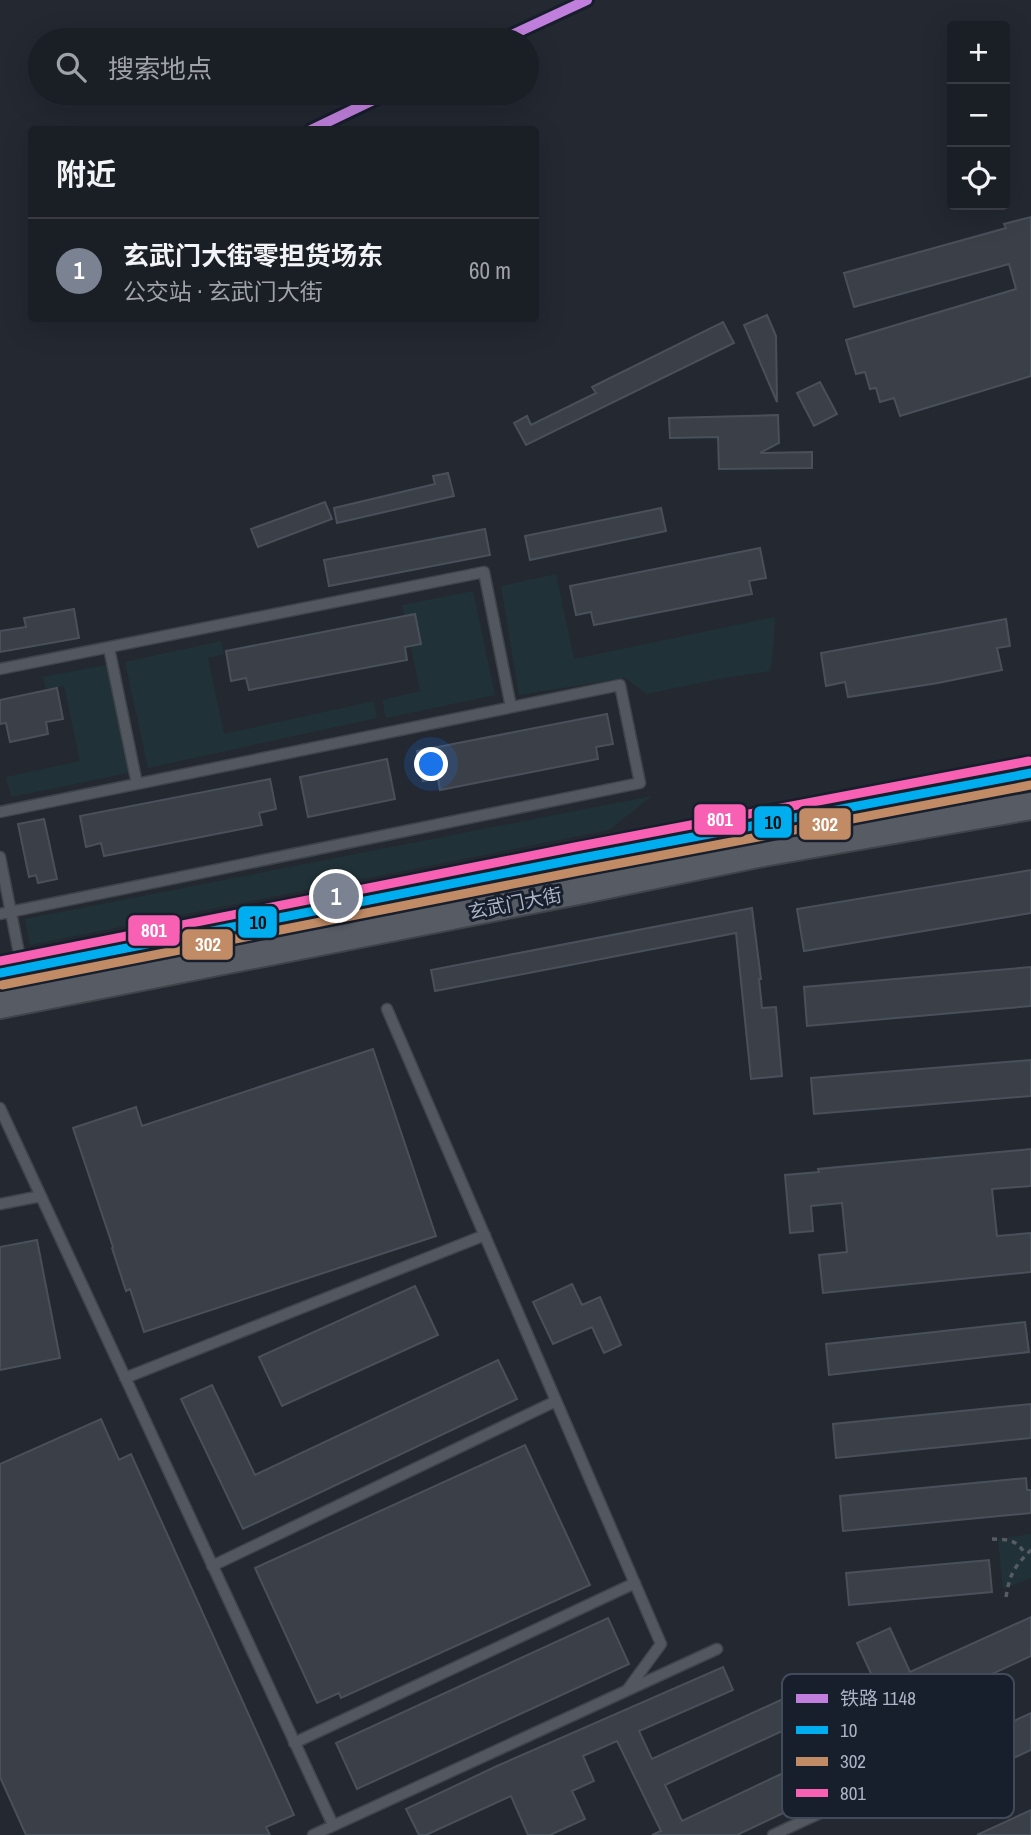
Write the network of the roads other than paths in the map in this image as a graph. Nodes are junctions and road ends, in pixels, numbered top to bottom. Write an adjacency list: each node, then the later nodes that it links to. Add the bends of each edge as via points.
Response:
1 (109, 648): 2 (lane); 3 (lane, via 484,572); 5 (lane)
2 (0, 669)
3 (510, 707): 5 (lane); 9 (lane, via 620,685 640,783)
4 (1031, 773): 10 (main road, 玄武门大街)
5 (137, 784): 7 (lane)
6 (1031, 806): 11 (main road, 玄武门大街, via 763,853)
7 (0, 812)
8 (0, 857): 9 (lane)
9 (5, 913): 10 (lane)
10 (11, 971): 11 (lane)
11 (28, 1000): 12 (main road, 玄武门大街)
12 (0, 1005)
13 (387, 1009): 17 (lane)
14 (0, 1108): 15 (lane)
15 (41, 1196): 16 (lane); 18 (lane)
16 (0, 1204)
17 (485, 1235): 18 (lane); 19 (lane)
18 (125, 1378): 20 (lane)
19 (556, 1401): 20 (lane); 21 (lane)
20 (212, 1566): 24 (lane)
21 (635, 1583): 23 (lane, via 661,1644); 24 (lane)
22 (717, 1648): 23 (lane)
23 (628, 1689): 26 (lane)
24 (294, 1743): 26 (lane)
25 (809, 1818): 28 (lane)
26 (333, 1825): 27 (lane)
27 (313, 1835)
28 (773, 1835)

